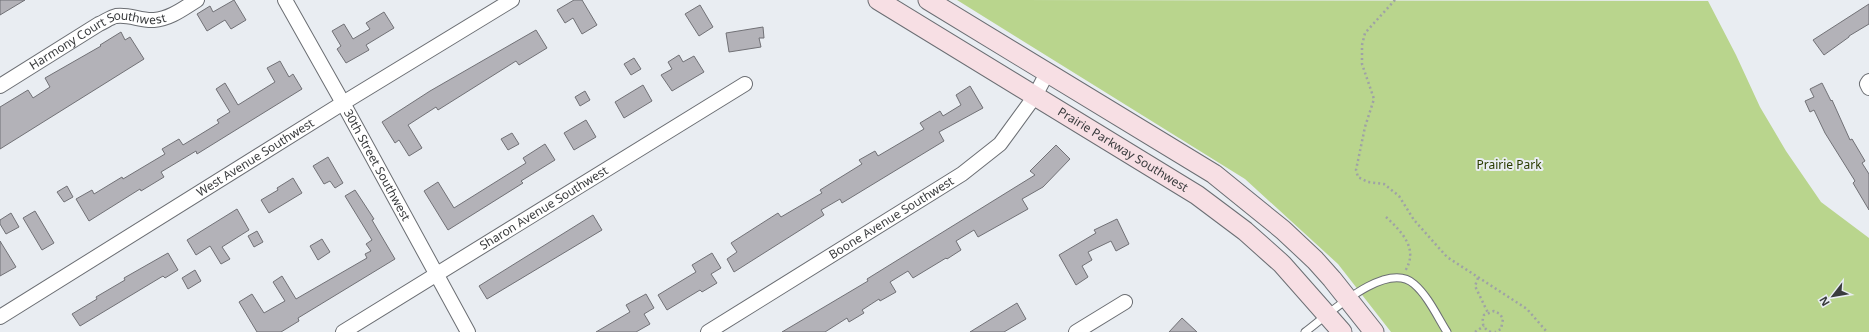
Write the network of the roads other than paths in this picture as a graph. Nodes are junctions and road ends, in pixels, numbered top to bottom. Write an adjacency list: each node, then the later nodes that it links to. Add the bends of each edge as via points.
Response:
1 (197, 0): 8 (street, Harmony Court Southwest, via 175,13 158,19 115,16)
2 (285, 0): 10 (street, 30th Street Southwest)
3 (512, 0): 10 (street, West Avenue Southwest)
4 (878, 0): 9 (street, Prairie Parkway Southwest)
5 (928, 0): 6 (street)
6 (1047, 73): 9 (street, Boone Avenue Southwest); 12 (street, via 1214,174 1283,230 1319,265)
7 (745, 84): 11 (street, Sharon Avenue Southwest)
8 (0, 86)
9 (1035, 96): 14 (street, Prairie Parkway Southwest, via 1209,204 1282,264); 18 (street, Boone Avenue Southwest, via 1000,144 962,174)
10 (343, 103): 11 (street, 30th Street Southwest); 15 (street, West Avenue Southwest)
11 (436, 274): 16 (street, Sharon Avenue Southwest); 17 (street, 30th Street Southwest)
12 (1348, 299): 14 (lane); 22 (street); 23 (lane, via 1384,279 1401,278 1413,282 1421,291)
13 (1125, 302): 19 (street)
14 (1328, 315): 20 (lane); 21 (street, Prairie Parkway Southwest)
15 (0, 318)
16 (343, 332)
17 (468, 332)
18 (708, 332)
19 (1076, 332)
20 (1305, 332)
21 (1342, 332)
22 (1374, 332)
23 (1447, 332)

